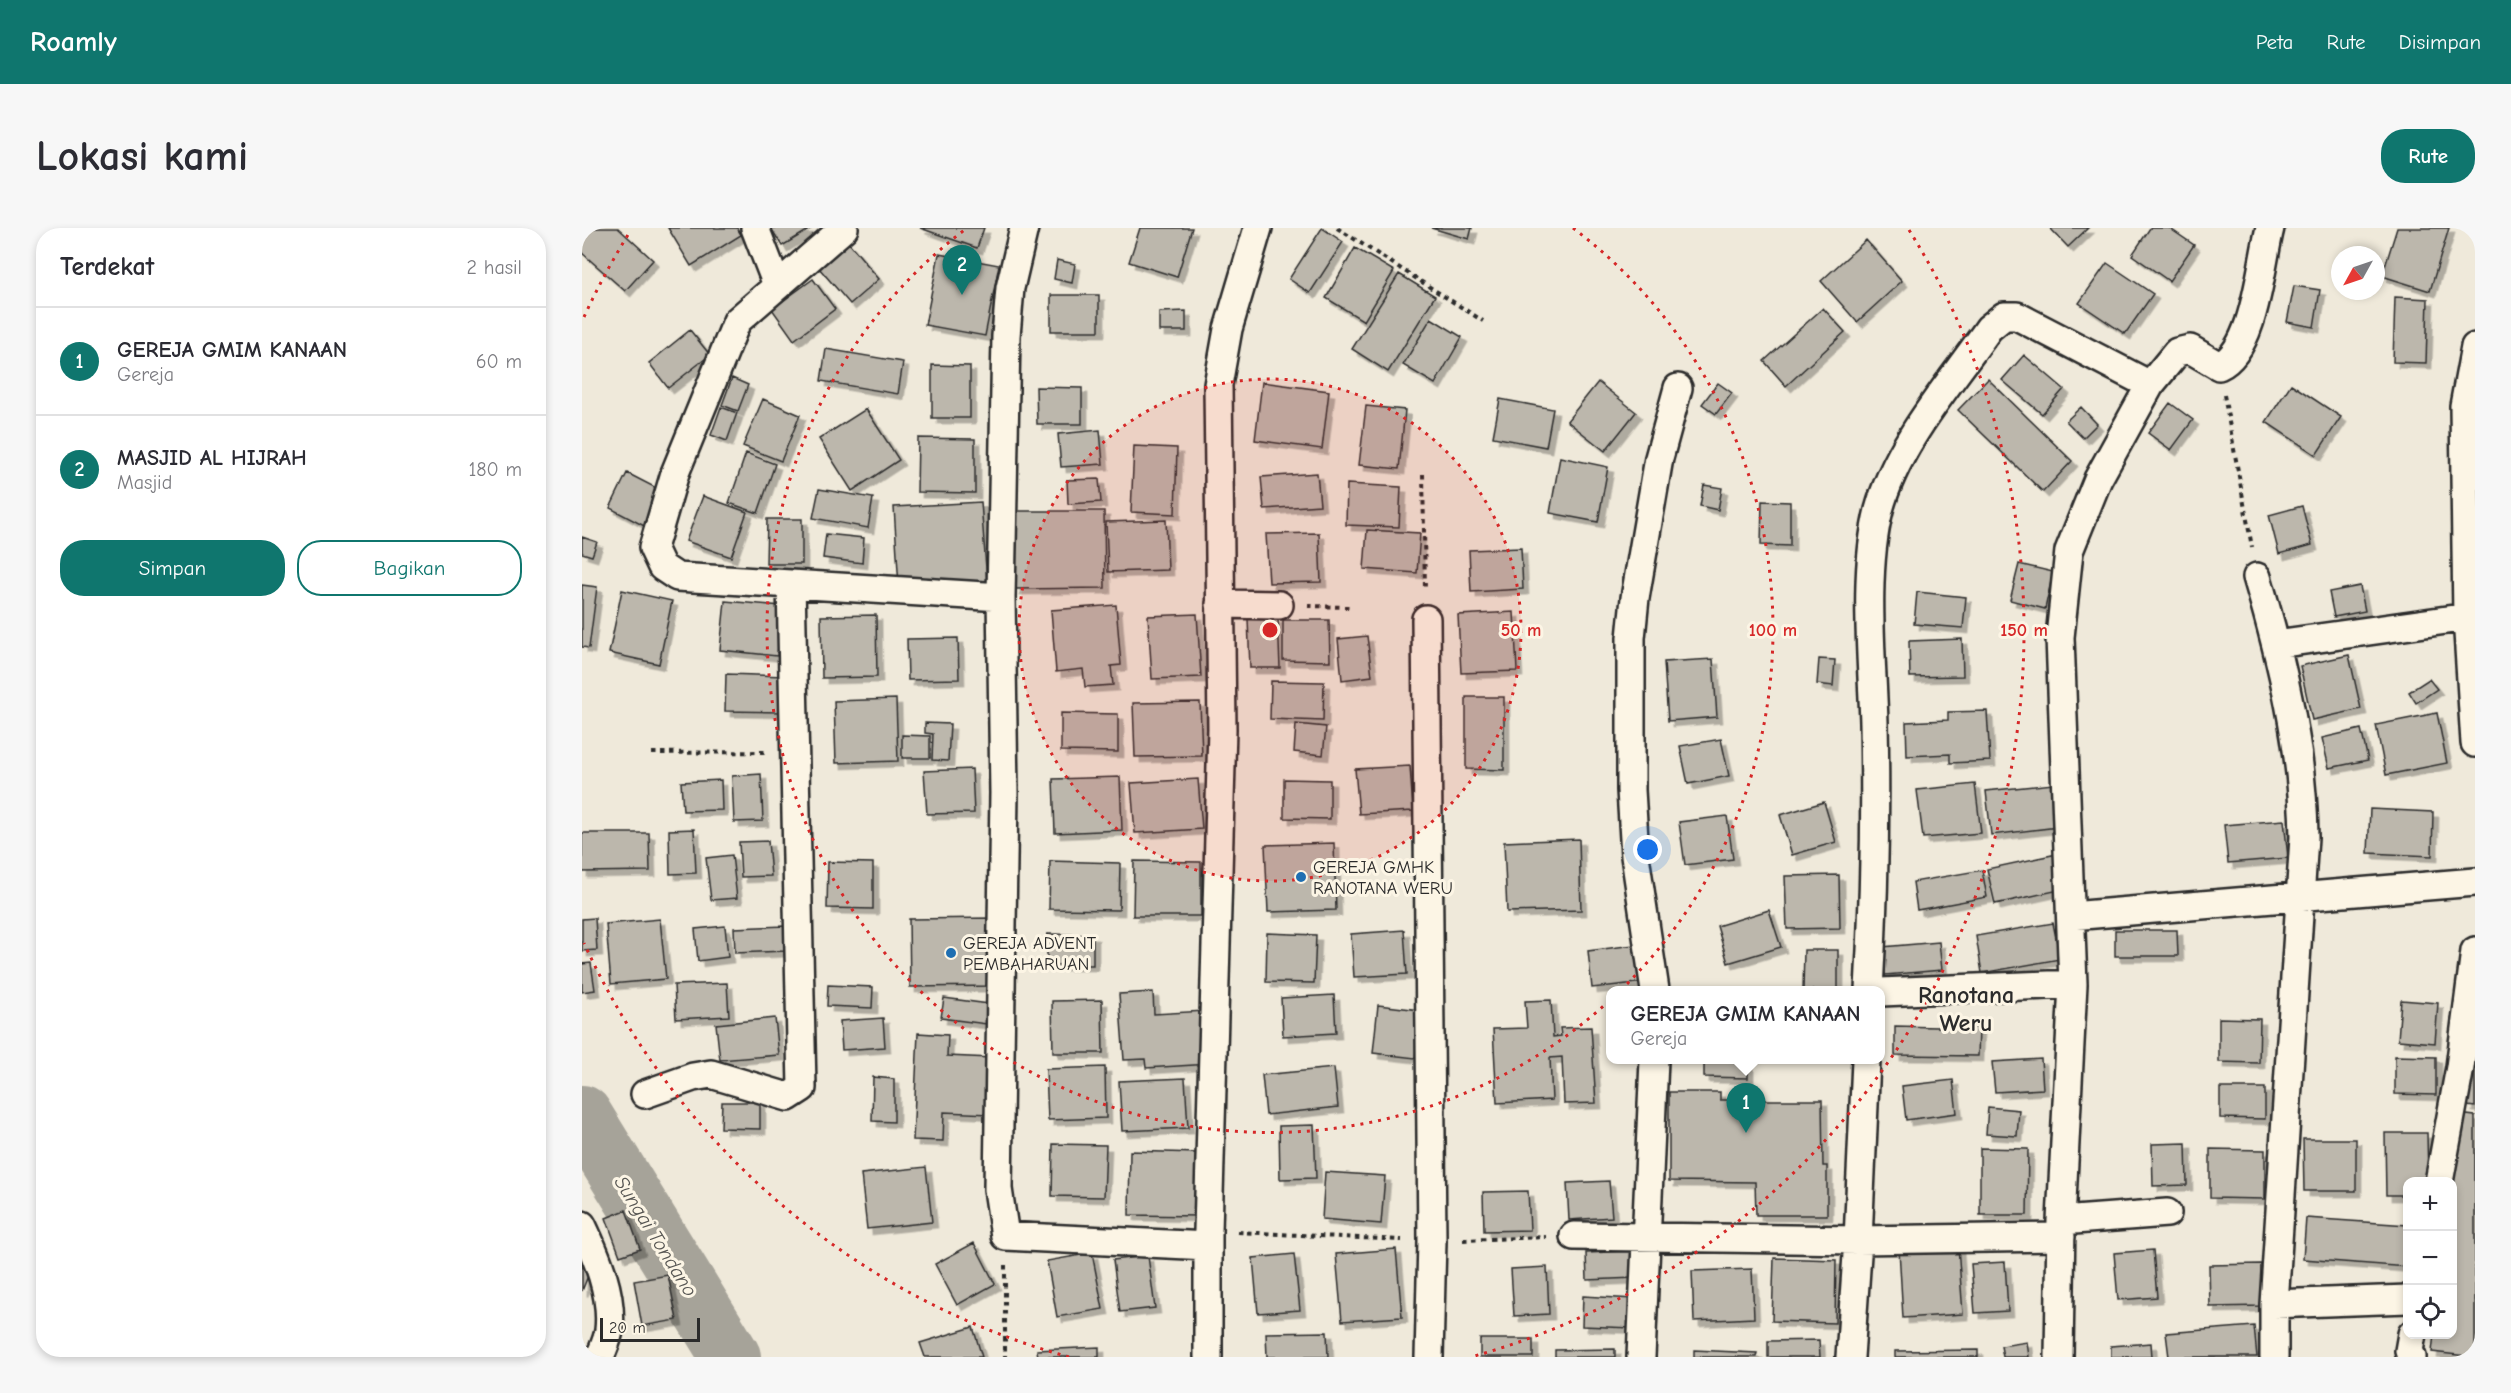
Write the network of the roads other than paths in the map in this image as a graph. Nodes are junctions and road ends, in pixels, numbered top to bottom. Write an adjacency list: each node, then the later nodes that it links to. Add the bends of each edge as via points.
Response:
1 (755, 228): 6 (street)
2 (844, 228): 6 (street)
3 (1024, 228): 12 (street, via 1010,288 1006,336)
4 (1258, 228): 13 (street, via 1228,329 1218,385)
5 (2270, 228): 8 (street, via 2257,300 2247,330 2226,363 2219,366 2183,349)
6 (777, 285): 11 (street, via 737,321 675,473 653,548 662,567 677,577)
7 (2475, 347): 15 (street, via 2464,406)
8 (2150, 385): 21 (street, via 2098,479 2069,551 2060,637); 25 (street, via 2017,316 2004,316 1989,328 1895,470 1879,510 1871,564 1875,862)
9 (1678, 388): 24 (street, via 1659,458 1631,638 1635,856)
10 (2257, 577): 17 (street)
11 (791, 584): 12 (street); 30 (street, via 802,1088 788,1097 711,1074)
12 (1002, 597): 37 (street, via 1004,793 998,1189 1005,1236)
13 (1220, 604): 14 (street); 37 (street, via 1222,729)
14 (1280, 605)
15 (2471, 617): 17 (street); 18 (street)
16 (1426, 619): 44 (street, via 1432,1241)
17 (2277, 644): 20 (street, via 2304,798)
18 (2475, 743)
19 (2475, 882): 20 (street)
20 (2299, 896): 21 (street); 40 (street)
21 (2071, 916): 23 (street)
22 (2475, 951): 27 (street)
23 (2073, 984): 26 (street); 34 (street)
24 (1654, 986)
25 (1869, 986)
26 (1885, 992)
27 (2469, 1046): 31 (street)
28 (1654, 1064): 36 (street)
29 (1866, 1064): 38 (street)
30 (645, 1094)
31 (2440, 1177)
32 (2167, 1213): 34 (street)
33 (582, 1225): 42 (street, via 607,1294 609,1331)
34 (2061, 1229): 38 (street); 47 (street)
35 (1574, 1236): 36 (street)
36 (1646, 1236): 38 (street); 45 (street)
37 (1208, 1238): 43 (street)
38 (1858, 1240): 46 (street)
39 (2403, 1299): 40 (street)
40 (2274, 1304): 48 (street)
41 (2411, 1339): 49 (street)
42 (600, 1357)
43 (1208, 1357)
44 (1429, 1357)
45 (1641, 1357)
46 (1850, 1357)
47 (2059, 1357)
48 (2274, 1357)
49 (2412, 1357)

